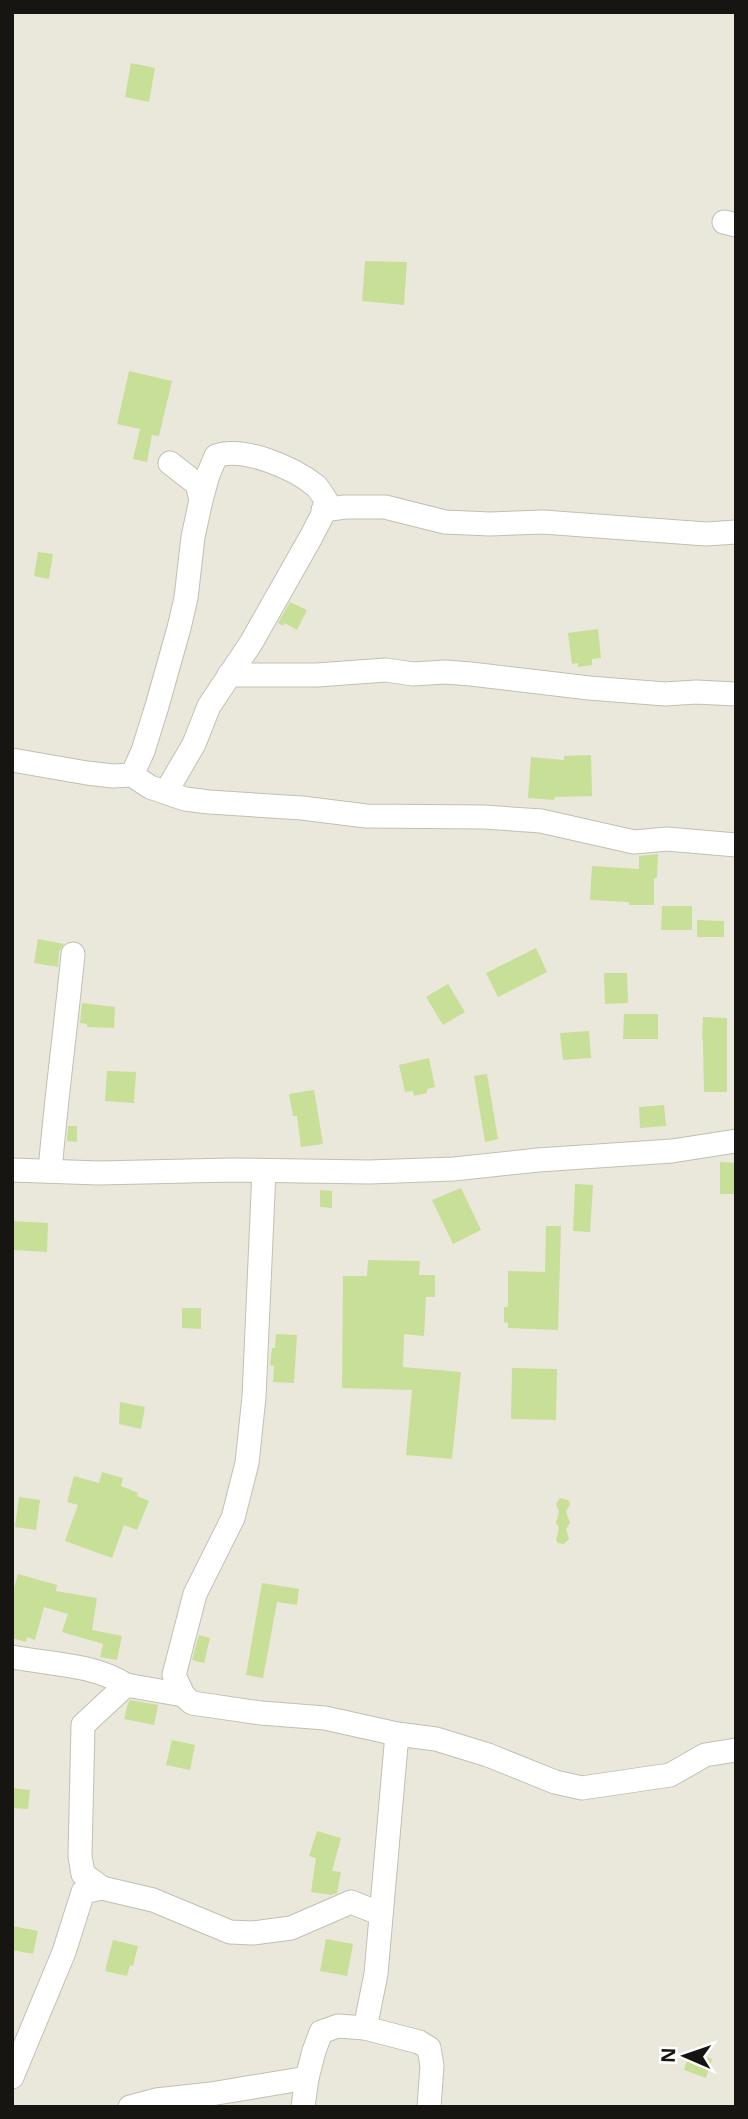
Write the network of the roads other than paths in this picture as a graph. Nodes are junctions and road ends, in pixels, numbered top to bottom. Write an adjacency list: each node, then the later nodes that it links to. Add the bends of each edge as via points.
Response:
1 (170, 463): 2 (street, via 197,484)
2 (201, 500): 3 (street, via 216,456 243,453 266,459 318,488 326,500); 8 (street, via 179,628)
3 (323, 510): 4 (street, via 385,507 444,522); 5 (street, via 267,616)
4 (736, 532)
5 (229, 676): 6 (street, via 445,672 665,694); 9 (street)
6 (736, 694)
7 (12, 760): 8 (street, via 87,773)
8 (132, 775): 9 (street)
9 (166, 792): 10 (street, via 209,802 366,816 541,821 634,842 667,839)
10 (736, 845)
11 (73, 954): 14 (street)
12 (736, 1142): 15 (street, via 454,1169)
13 (12, 1170): 14 (street)
14 (50, 1171): 15 (street)
15 (264, 1171): 18 (street, via 247,1462 233,1518 195,1594 174,1675)
16 (12, 1657): 17 (street, via 90,1670)
17 (126, 1685): 18 (street); 21 (street, via 83,1725 79,1856 83,1874)
18 (183, 1695): 19 (street, via 192,1703 325,1718)
19 (397, 1734): 20 (street, via 449,1743 582,1788 670,1775 705,1755); 22 (street)
20 (736, 1750)
21 (102, 1888): 22 (street, via 153,1900 230,1932 291,1928 351,1902); 24 (street, via 83,1892 64,1952)
22 (381, 1914): 23 (street)
23 (365, 2028): 25 (street, via 338,2026 321,2032); 28 (street, via 429,2048)
24 (12, 2077)
25 (307, 2078): 26 (street); 27 (street)
26 (130, 2107)
27 (303, 2107)
28 (429, 2107)

